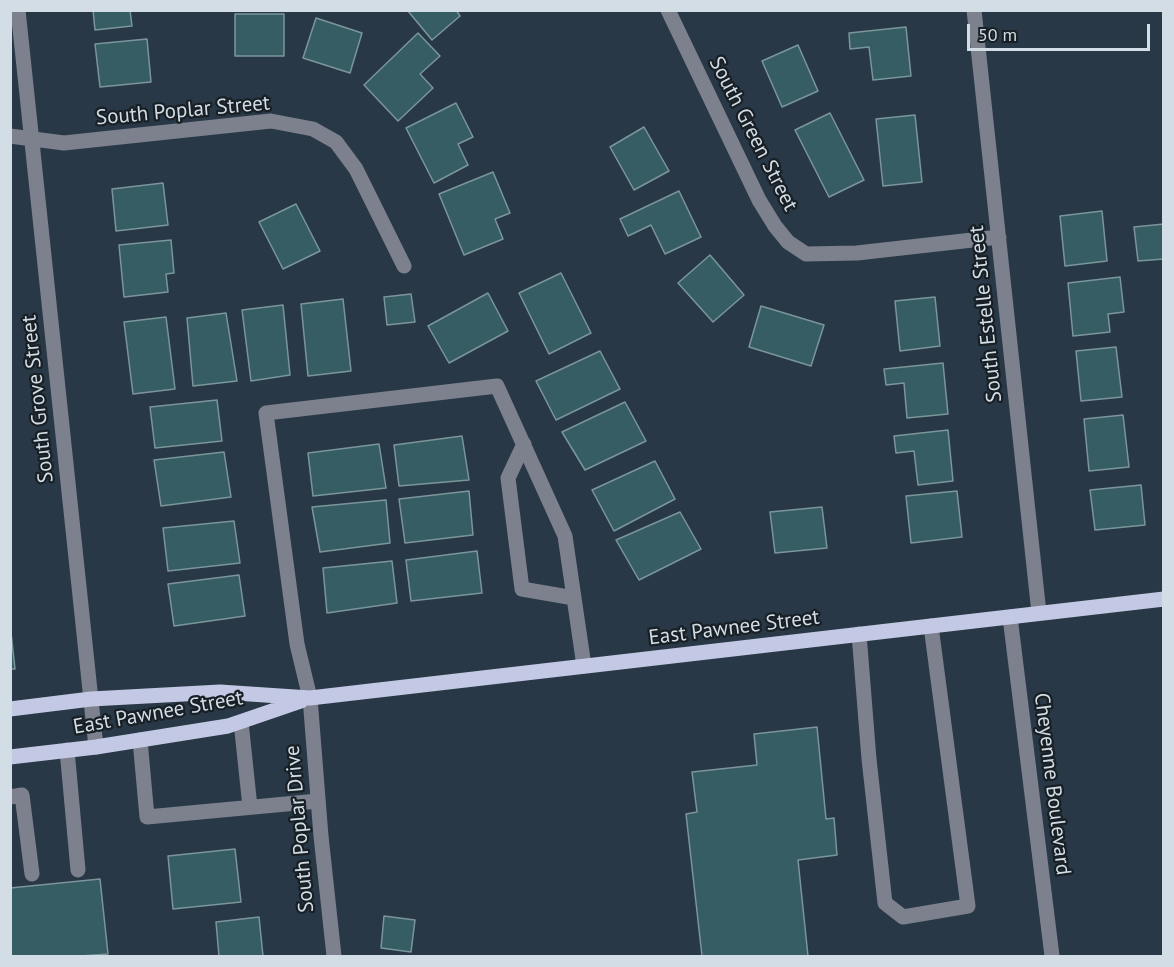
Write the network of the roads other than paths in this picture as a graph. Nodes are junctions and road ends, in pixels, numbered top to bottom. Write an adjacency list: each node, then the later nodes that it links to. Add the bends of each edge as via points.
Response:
1 (18, 10): 5 (street, South Grove Street)
2 (668, 10): 6 (street, South Green Street, via 759,200 788,242 806,255)
3 (974, 10): 6 (street, South Estelle Street)
4 (10, 136): 5 (street, South Poplar Street)
5 (32, 139): 7 (street, South Poplar Street, via 63,143 271,121 313,129 336,142 356,169); 17 (street, South Grove Street)
6 (999, 237): 11 (street, South Estelle Street)
7 (404, 266)
8 (524, 444): 9 (street, via 565,536); 9 (street, via 508,478 522,589); 16 (street, South Poplar Drive, via 497,386 266,413 297,644)
9 (574, 598): 15 (street)
10 (1164, 599): 11 (main road, East Pawnee Street)
11 (1039, 613): 12 (main road, East Pawnee Street)
12 (1010, 616): 13 (main road, East Pawnee Street); 30 (street, Cheyenne Boulevard)
13 (932, 626): 14 (main road, East Pawnee Street); 14 (street, via 968,906 903,917 885,903)
14 (859, 634): 15 (main road, East Pawnee Street)
15 (584, 666): 16 (main road, East Pawnee Street)
16 (310, 698): 17 (main road, East Pawnee Street, via 220,692); 19 (main road, East Pawnee Street); 25 (street, South Poplar Drive)
17 (91, 699): 18 (main road, East Pawnee Street); 21 (street, South Grove Street)
18 (10, 709)
19 (241, 722): 20 (main road, East Pawnee Street); 26 (street)
20 (140, 740): 21 (main road, East Pawnee Street); 26 (street, via 147,817)
21 (96, 747): 22 (main road, East Pawnee Street)
22 (68, 750): 23 (main road, East Pawnee Street); 27 (street)
23 (10, 757)
24 (10, 797): 28 (street, via 22,795)
25 (318, 801): 26 (street); 29 (street, South Poplar Drive)
26 (250, 807)
27 (78, 870)
28 (32, 874)
29 (334, 957)
30 (1052, 957)

